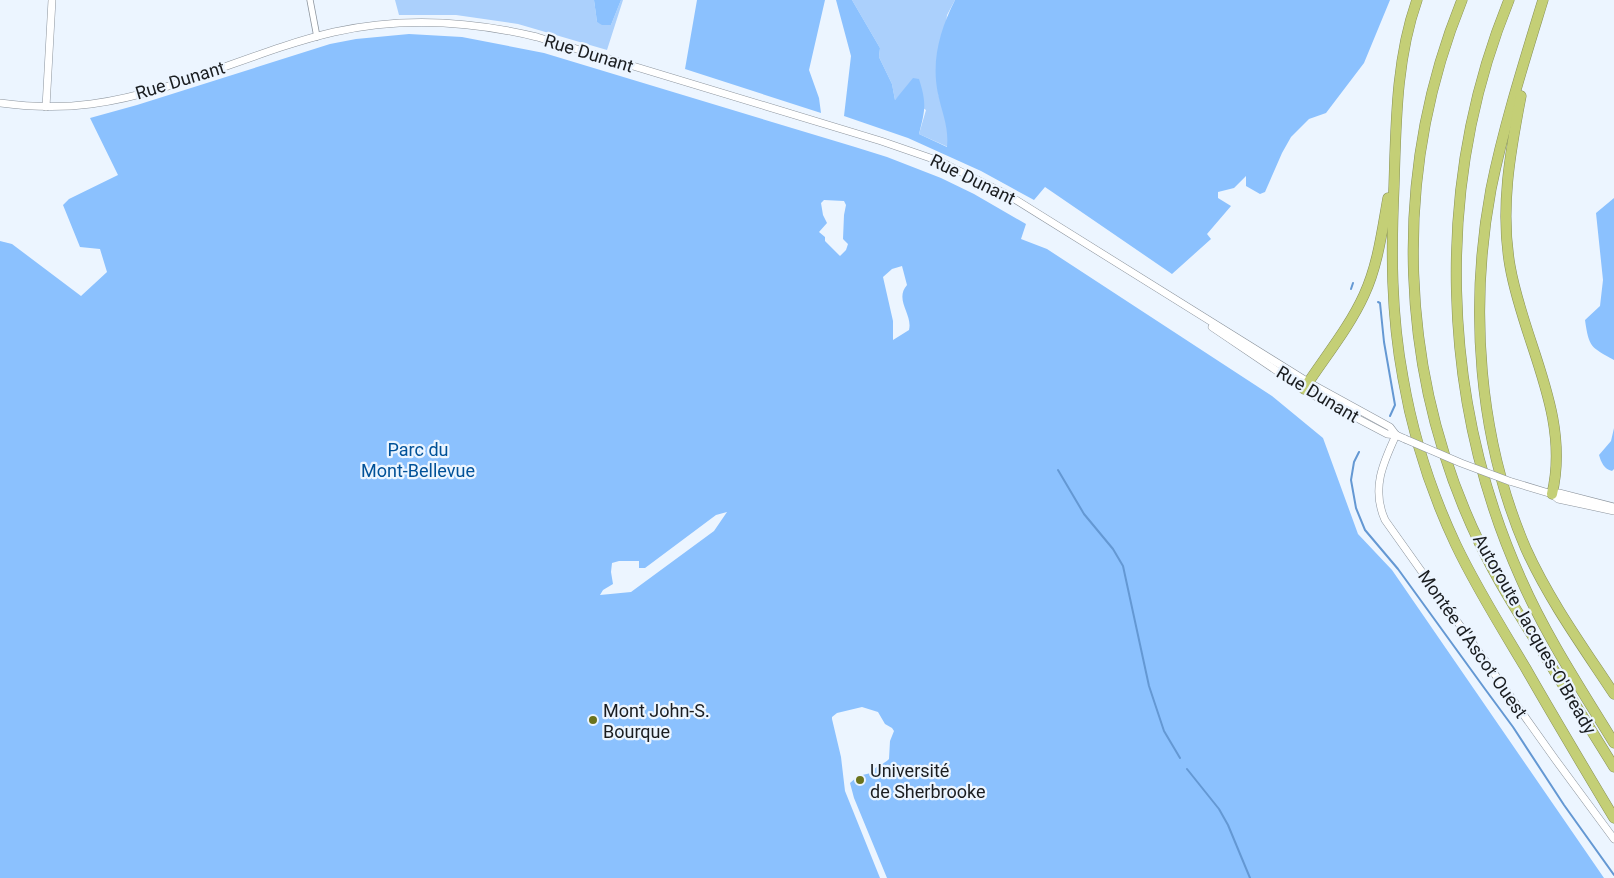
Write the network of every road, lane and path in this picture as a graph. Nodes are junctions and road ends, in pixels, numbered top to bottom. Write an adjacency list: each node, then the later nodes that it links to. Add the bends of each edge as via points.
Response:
1 (52, 0): 10 (street)
2 (310, 0): 8 (street)
3 (1417, 0): 11 (highway, via 1401,63)
4 (1462, 0): 19 (highway, Autoroute Jacques-O'Bready, via 1434,83 1417,176 1413,278 1424,377 1449,468 1480,544 1515,608)
5 (1509, 0): 18 (highway, Autoroute Jacques-O'Bready, via 1480,86 1461,192 1456,287 1465,387 1487,486 1518,572 1553,643)
6 (1543, 0): 7 (highway)
7 (1535, 28): 14 (highway, via 1509,162 1506,227 1508,257 1517,297 1554,423 1558,460); 17 (highway, via 1499,154 1487,216 1480,296 1484,388 1501,474 1526,548 1552,598)
8 (317, 37): 10 (street, Rue Dunant, via 136,94 92,104); 12 (street, Rue Dunant, via 357,28 436,23 498,29 570,46 881,140 939,162 1023,204)
9 (0, 103): 10 (street, Rue Dunant)
10 (46, 106)
11 (1394, 170): 12 (highway, via 1368,286 1353,315); 20 (highway, via 1392,260 1396,333 1410,412 1428,474 1446,523 1474,579)
12 (1306, 385): 13 (street, Rue Dunant, via 1390,427)
13 (1396, 435): 14 (street, Rue Dunant, bridge, via 1461,463); 21 (street, Montée d'Ascot Ouest, via 1378,484 1385,520)
14 (1552, 494): 15 (street, Rue Dunant); 16 (street, Rue Dunant, via 1558,499)
15 (1614, 507)
16 (1614, 512)
17 (1614, 694)
18 (1614, 743)
19 (1614, 767)
20 (1614, 818)
21 (1614, 839)

